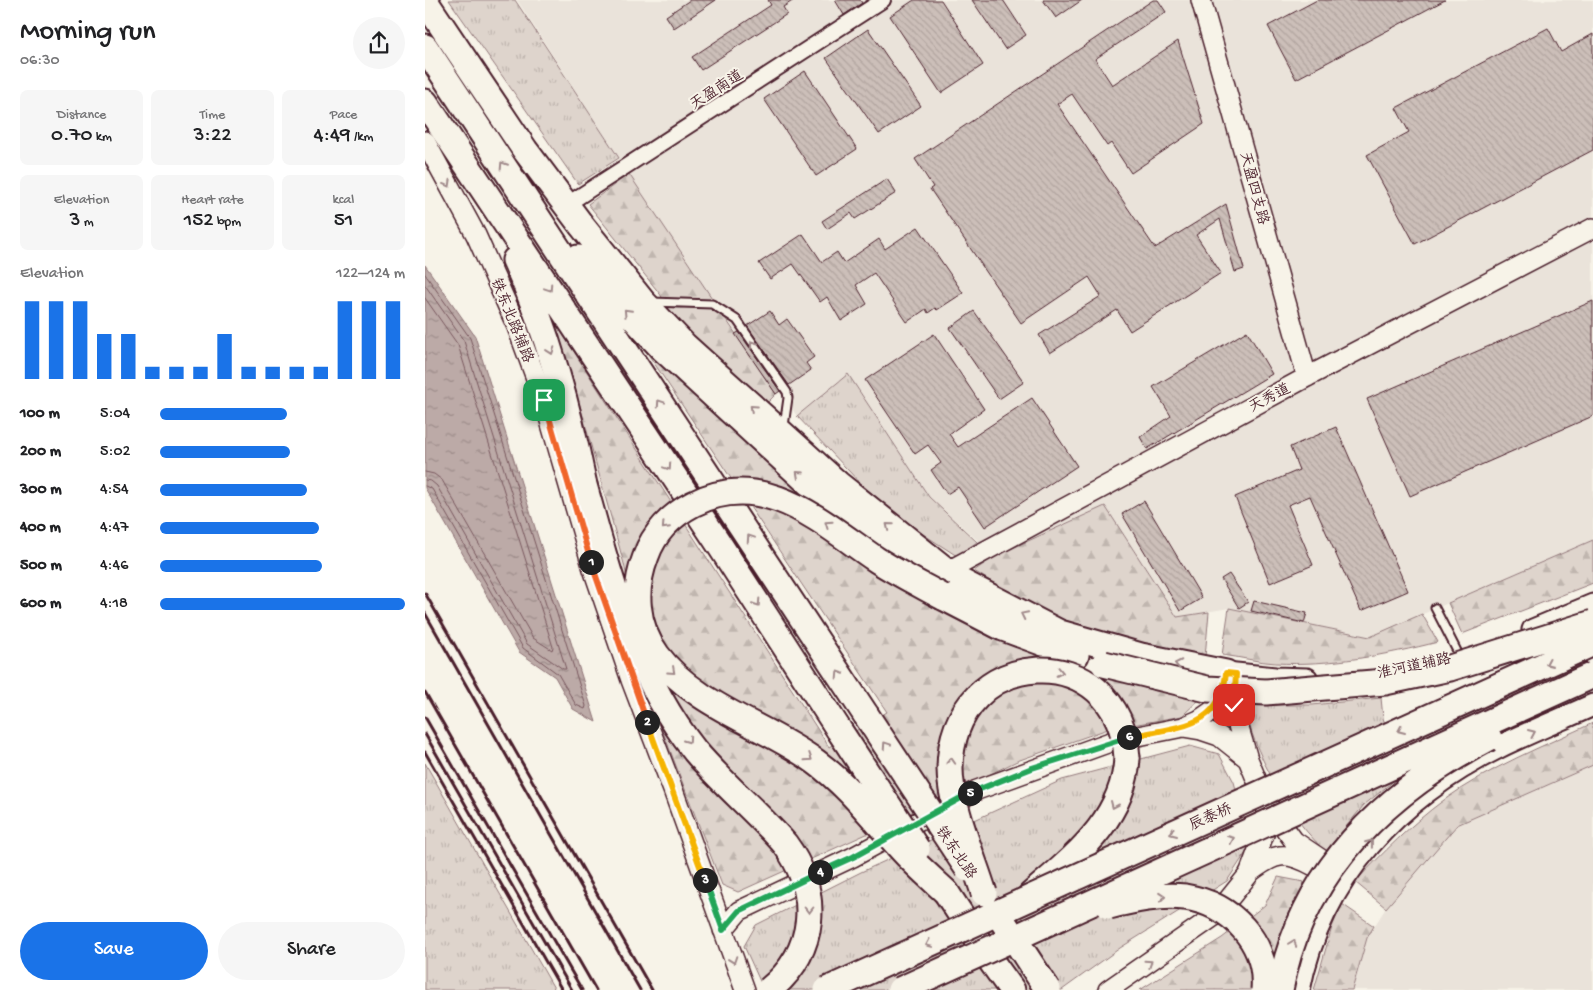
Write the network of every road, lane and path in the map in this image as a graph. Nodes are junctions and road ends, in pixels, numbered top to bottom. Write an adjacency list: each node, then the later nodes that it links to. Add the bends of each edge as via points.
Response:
1 (883, 0): 9 (street, 天盈南道)
2 (1201, 0): 12 (street, 天盈四支路)
3 (425, 1): 9 (highway)
4 (425, 47): 8 (highway, one-way to 4)
5 (425, 102): 7 (highway)
6 (425, 141): 33 (street, 铁东北路辅路, one-way to 33, via 476,235 517,327 544,400 593,569)
7 (465, 164): 30 (highway, 铁东北路, one-way to 30, bridge, via 717,540); 37 (highway, one-way to 37, bridge, via 533,299 553,356 584,485 619,603 642,664 695,750 785,844 806,883 810,914 801,949 793,967)
8 (520, 192): 15 (highway, one-way to 8, bridge, via 847,518 661,347); 31 (highway, 铁东北路, one-way to 8, bridge)
9 (566, 205): 11 (highway)
10 (1593, 228): 12 (street, 天秀道)
11 (643, 302): 13 (highway, one-way to 11, via 684,345); 13 (lane, one-way to 11, via 787,392 737,320 712,304)
12 (1307, 377): 14 (street, 天秀道)
13 (783, 434): 14 (highway, one-way to 13, via 838,484)
14 (948, 572): 21 (highway, one-way to 14, via 1141,656 1060,633)
15 (943, 597): 18 (highway, bridge, via 1031,640 1104,664 1175,683 1237,691 1266,692 1385,682 1459,665); 30 (highway, one-way to 30, bridge, via 905,578 823,520 802,509 763,495 731,492 713,495 683,509 654,538 642,567 637,603 645,635 666,666 722,708 791,746 831,774 905,854)
16 (1593, 606): 20 (main road, 淮河道辅路)
17 (1435, 608): 20 (lane)
18 (1593, 623)
19 (1593, 643): 32 (highway, 辰泰桥, one-way to 32, bridge)
20 (1459, 655): 21 (main road, 淮河道辅路, via 1380,674 1309,679)
21 (1231, 674): 25 (street, via 1216,706 1205,716); 26 (street, via 1235,715)
22 (1593, 675): 34 (highway, 辰泰桥, one-way to 22, bridge)
23 (1593, 687): 46 (highway, one-way to 23, bridge, via 1287,958 1317,889 1336,860 1377,814 1430,773 1478,744)
24 (1593, 705): 29 (main road, one-way to 24, via 1378,833 1433,787 1499,747)
25 (1183, 727): 26 (street, via 1219,736); 33 (street, via 1113,741 977,790 853,857 739,911)
26 (1248, 759): 27 (street)
27 (1267, 805): 28 (street, via 1267,829); 29 (street, via 1294,841)
28 (1249, 874): 29 (street, via 1267,859 1287,855); 44 (street, one-way to 28, via 1216,916)
29 (1344, 879): 47 (main road, via 1319,926)
30 (946, 892): 35 (highway, 铁东北路, bridge)
31 (984, 893): 32 (highway, one-way to 32, bridge, via 953,795 950,770 955,733 970,704 991,685 1020,672 1059,672 1083,680 1116,714 1125,739 1126,766 1115,802 1101,830); 34 (highway, 铁东北路, bridge)
32 (1026, 900): 38 (highway, 辰泰桥, one-way to 38, bridge)
33 (723, 930): 36 (street, 铁东北路辅路, one-way to 36)
34 (1027, 942): 39 (highway, 辰泰桥, bridge); 42 (highway, 铁东北路, bridge); 43 (highway, bridge); 45 (highway, one-way to 45, bridge, via 1124,902 1187,897 1224,910 1243,926 1258,948 1264,969)
35 (991, 961): 40 (highway); 41 (highway, 铁东北路)
36 (745, 990)
37 (769, 990)
38 (827, 990)
39 (900, 990)
40 (1001, 990)
41 (1012, 990)
42 (1048, 990)
43 (1060, 990)
44 (1108, 990)
45 (1264, 990)
46 (1280, 990)
47 (1299, 990)

